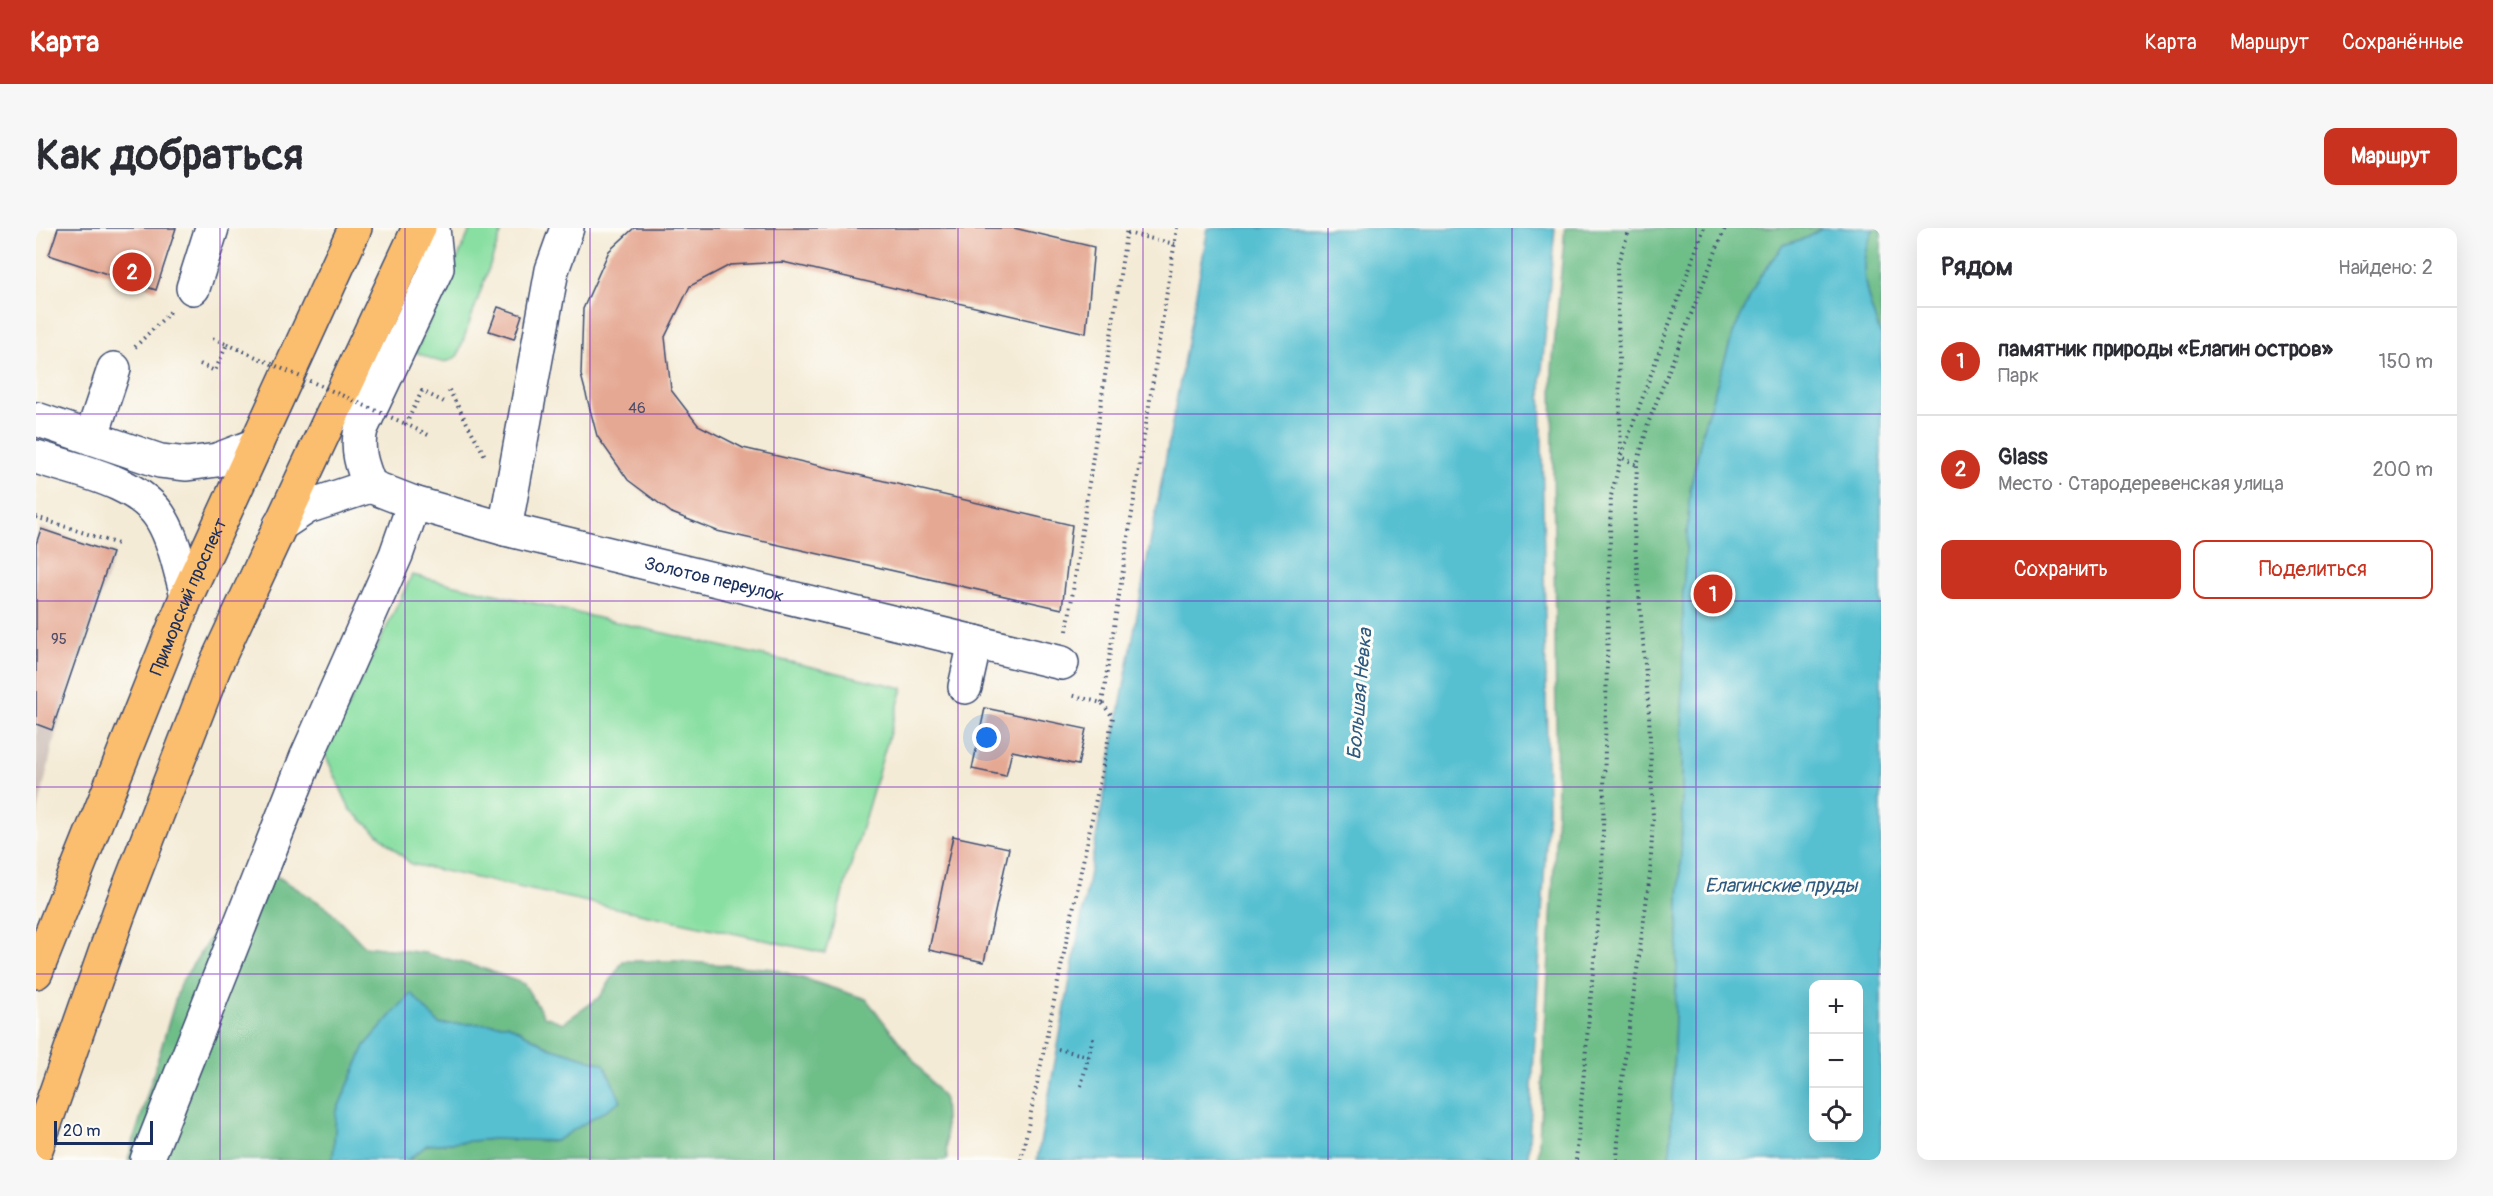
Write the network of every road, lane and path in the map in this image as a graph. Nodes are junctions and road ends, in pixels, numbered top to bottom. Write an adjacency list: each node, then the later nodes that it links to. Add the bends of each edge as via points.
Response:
1 (212, 228): 12 (street)
2 (356, 228): 23 (main road, Приморский проспект)
3 (419, 228): 31 (main road)
4 (433, 228): 27 (street, via 437,268 357,444)
5 (567, 228): 28 (street, via 552,270)
6 (1177, 228): 11 (path)
7 (1630, 228): 25 (path, via 1617,265)
8 (1704, 228): 25 (path)
9 (1725, 228): 26 (path, via 1649,421)
10 (1127, 231): 11 (path); 36 (path)
11 (1175, 244): 38 (path)
12 (193, 288): 16 (path)
13 (213, 338): 14 (path)
14 (227, 344): 15 (path, via 215,371); 20 (path, bridge)
15 (200, 364)
16 (114, 369): 22 (street)
17 (450, 390): 28 (path, via 482,452)
18 (444, 402): 20 (path, via 422,391)
19 (36, 419): 22 (street)
20 (406, 424): 21 (path)
21 (428, 435)
22 (91, 438): 23 (street, via 160,461 187,464 217,460)
23 (256, 445): 34 (main road, Приморский проспект)
24 (36, 457): 34 (street, via 129,488 147,502 162,519)
25 (1621, 457): 26 (path); 49 (path, via 1611,496 1602,872)
26 (1637, 465): 50 (path, via 1634,532 1649,713 1653,819 1650,875 1621,1087)
27 (370, 486): 29 (street, Золотов переулок); 31 (street, via 307,507)
28 (511, 493): 32 (street)
29 (414, 503): 32 (street, Золотов переулок); 47 (street, via 396,555 307,756)
30 (36, 517): 33 (path)
31 (280, 525): 39 (main road, via 214,668)
32 (505, 529): 35 (street, Золотов переулок)
33 (121, 545)
34 (187, 595): 40 (main road, Приморский проспект)
35 (975, 642): 36 (street, Золотов переулок); 37 (street)
36 (1062, 663): 38 (path, via 1057,692)
37 (965, 687)
38 (1102, 704): 48 (path, via 1113,717)
39 (119, 913): 45 (main road); 46 (main road)
40 (36, 972)
41 (1093, 1038): 43 (path)
42 (1058, 1049): 43 (path)
43 (1088, 1056): 44 (path)
44 (1081, 1086)
45 (36, 1101)
46 (36, 1149)
47 (147, 1160)
48 (1021, 1160)
49 (1576, 1160)
50 (1617, 1160)

